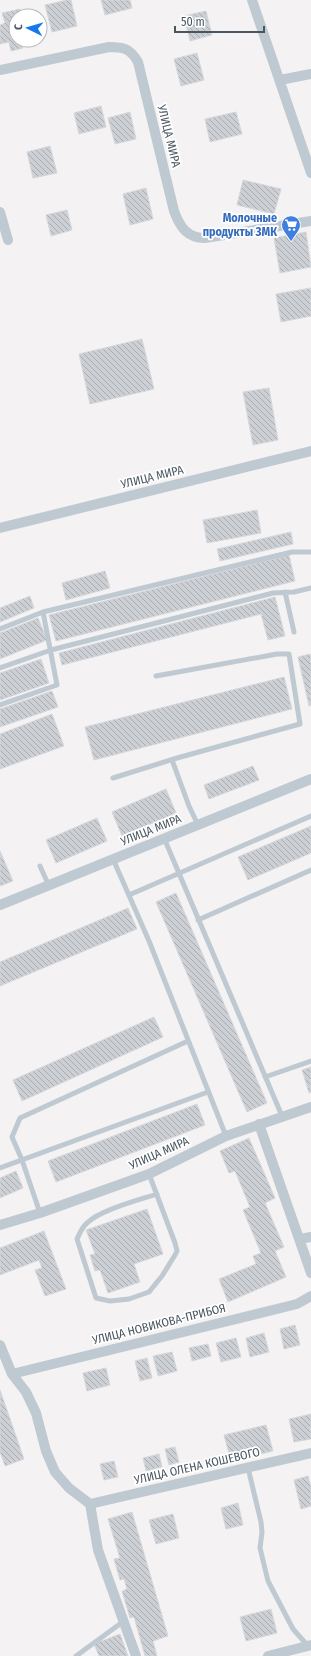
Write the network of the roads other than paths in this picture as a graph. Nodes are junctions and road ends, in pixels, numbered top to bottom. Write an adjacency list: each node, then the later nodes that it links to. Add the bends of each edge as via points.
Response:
1 (252, 0): 4 (street)
2 (0, 70): 7 (street, УЛИЦА МИРА, via 108,47 128,50 138,62 174,211 182,229 197,238 205,238)
3 (311, 74): 4 (street)
4 (280, 80): 5 (street)
5 (311, 173)
6 (0, 212): 8 (street)
7 (311, 221)
8 (8, 240)
9 (311, 451): 10 (street, УЛИЦА МИРА)
10 (0, 528)
11 (311, 552): 14 (lane, via 292,552)
12 (311, 588): 13 (lane)
13 (285, 592): 16 (lane); 17 (lane)
14 (43, 612): 15 (lane); 17 (lane)
15 (0, 628)
16 (294, 632)
17 (51, 650): 18 (lane); 20 (lane, via 57,684)
18 (0, 668)
19 (156, 676): 21 (lane, via 289,654 300,724)
20 (0, 705)
21 (172, 760): 22 (lane); 25 (lane)
22 (113, 778)
23 (311, 779): 25 (street, УЛИЦА МИРА)
24 (311, 816): 30 (lane)
25 (198, 825): 26 (street, УЛИЦА МИРА)
26 (164, 838): 27 (street, УЛИЦА МИРА); 30 (lane)
27 (113, 859): 31 (street, УЛИЦА МИРА); 32 (lane)
28 (40, 866): 31 (lane)
29 (311, 870): 34 (lane)
30 (178, 873): 32 (lane); 34 (lane)
31 (49, 886): 33 (street, УЛИЦА МИРА)
32 (129, 895): 35 (lane, via 150,941)
33 (0, 905)
34 (198, 920): 37 (lane)
35 (188, 1041): 38 (lane); 43 (lane, via 20,1118 12,1137)
36 (311, 1061): 37 (lane)
37 (265, 1076): 40 (lane)
38 (208, 1092): 42 (lane); 43 (lane)
39 (311, 1107): 40 (street, УЛИЦА МИРА)
40 (282, 1116): 41 (street, УЛИЦА МИРА)
41 (259, 1124): 42 (street, УЛИЦА МИРА); 50 (street)
42 (226, 1136): 45 (street, УЛИЦА МИРА)
43 (22, 1160): 44 (lane); 47 (lane)
44 (0, 1168)
45 (150, 1174): 46 (lane); 47 (street, УЛИЦА МИРА)
46 (157, 1194): 46 (lane, via 175,1243 175,1255 148,1292 129,1299 110,1301 96,1298 77,1239 81,1230 87,1222 107,1211)
47 (40, 1213): 48 (street, УЛИЦА МИРА)
48 (0, 1225)
49 (311, 1237): 50 (street)
50 (300, 1239): 51 (street)
51 (311, 1273)
52 (311, 1296): 54 (street, УЛИЦА НОВИКОВА-ПРИБОЯ, via 296,1304)
53 (0, 1345): 54 (street)
54 (12, 1374): 57 (street, via 26,1392 36,1413 46,1451 55,1472 69,1488)
55 (311, 1453): 56 (street, УЛИЦА ОЛЕНА КОШЕВОГО)
56 (248, 1468): 57 (street, УЛИЦА ОЛЕНА КОШЕВОГО); 59 (lane, via 261,1522 260,1548 268,1581 293,1629)
57 (90, 1504): 58 (street, via 98,1550)
58 (124, 1621): 60 (lane); 61 (street)
59 (310, 1645): 62 (street)
60 (76, 1656)
61 (136, 1656)
62 (268, 1656)

